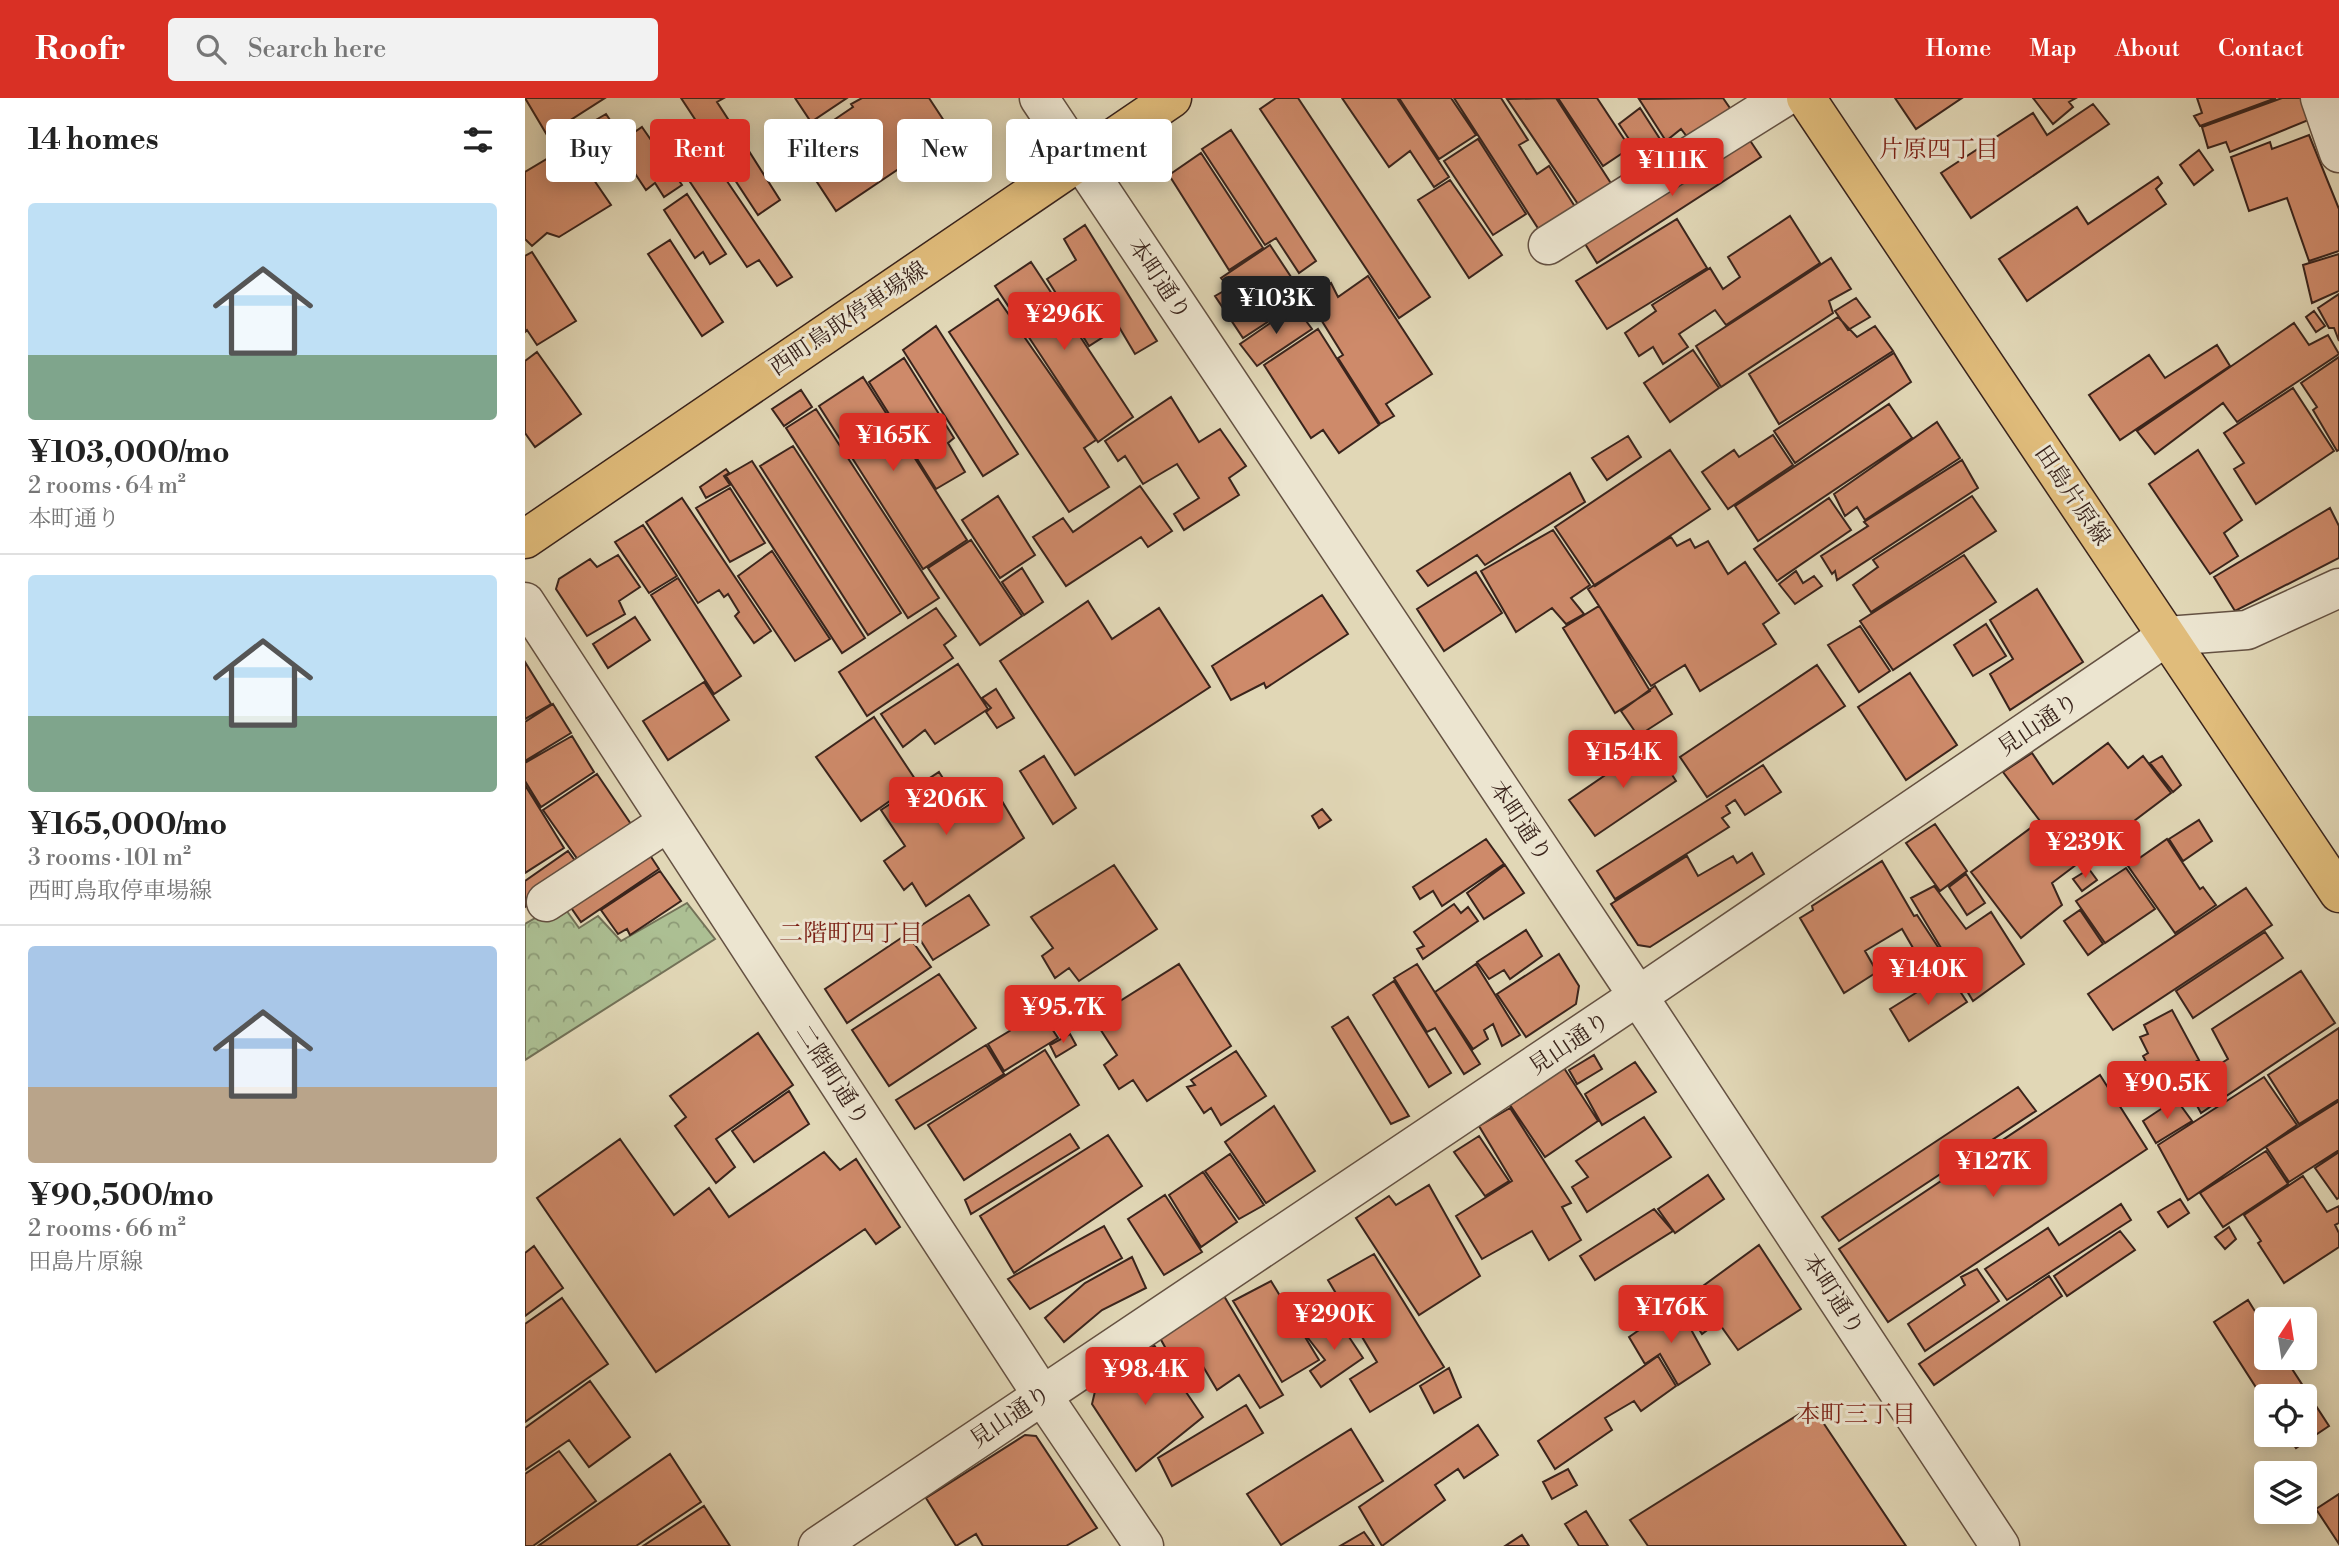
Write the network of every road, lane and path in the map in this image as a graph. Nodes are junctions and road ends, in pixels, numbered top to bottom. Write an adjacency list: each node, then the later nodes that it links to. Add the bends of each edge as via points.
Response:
1 (1039, 98): 6 (street, 本町通り)
2 (1172, 98): 7 (main road, 西町鳥取停車場線)
3 (1783, 98): 11 (street)
4 (1806, 98): 15 (main road, 田島片原線)
5 (2320, 98): 8 (street)
6 (1053, 119)
7 (1140, 119)
8 (2339, 153)
9 (1046, 182): 12 (main road, 西町鳥取停車場線)
10 (1095, 182): 19 (street, 本町通り)
11 (1548, 244)
12 (525, 539)
13 (2339, 588): 15 (street, 見山通り, via 2247,630)
14 (525, 602): 16 (street, 二階町通り)
15 (2167, 636): 17 (main road, 田島片原線); 19 (street, 見山通り)
16 (668, 822): 18 (street); 20 (street, 二階町通り)
17 (2339, 893)
18 (546, 902)
19 (1638, 996): 20 (street, 見山通り); 23 (street, 本町通り)
20 (1042, 1395): 21 (street, 見山通り); 22 (street, 二階町通り)
21 (818, 1546)
22 (1144, 1546)
23 (2000, 1546)

